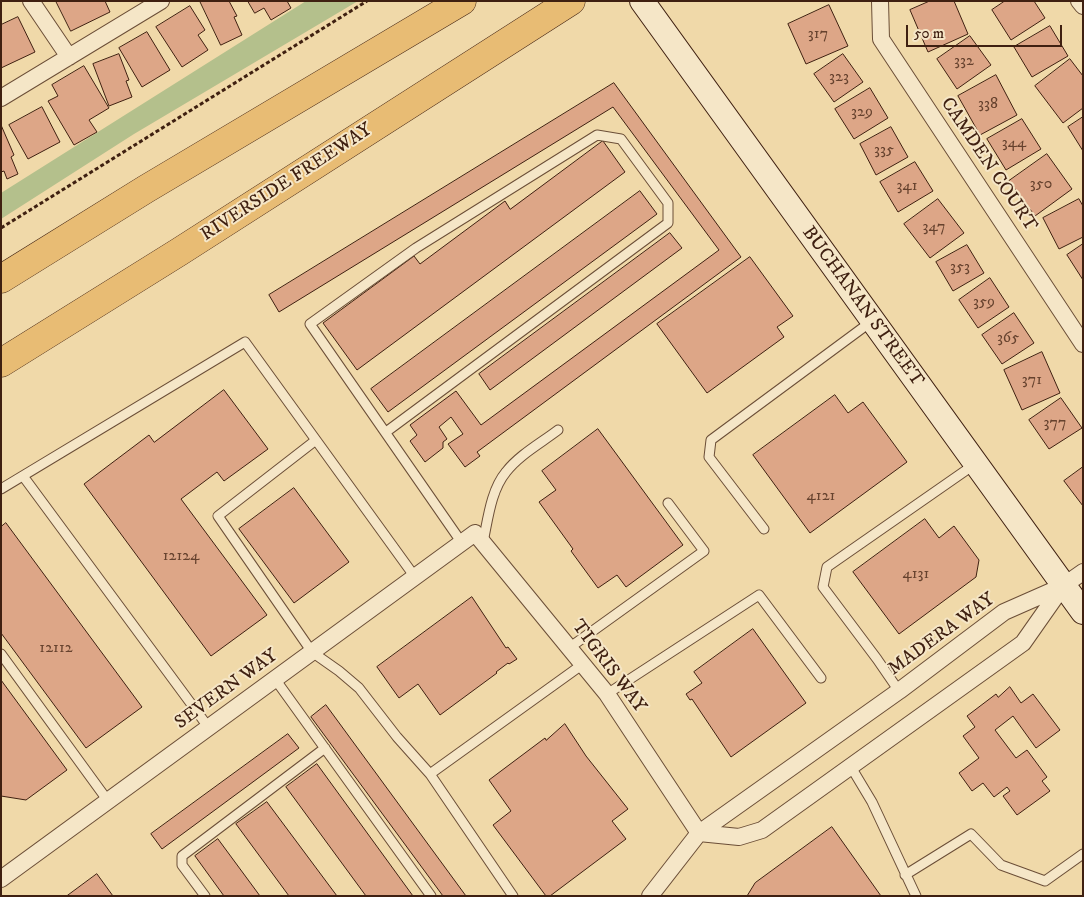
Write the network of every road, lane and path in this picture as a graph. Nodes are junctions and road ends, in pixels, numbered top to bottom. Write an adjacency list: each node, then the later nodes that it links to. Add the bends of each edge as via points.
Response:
1 (31, 1): 10 (street)
2 (161, 1): 10 (street)
3 (367, 1): 12 (path)
4 (462, 1): 13 (highway)
5 (571, 1): 16 (highway, RIVERSIDE FREEWAY)
6 (642, 1): 14 (street, BUCHANAN STREET)
7 (880, 1): 15 (street, CAMDEN COURT, via 880,39)
8 (1079, 1): 9 (street)
9 (1083, 6)
10 (69, 57): 11 (street)
11 (1, 98)
12 (1, 228)
13 (1, 279)
14 (872, 321): 20 (street, BUCHANAN STREET); 24 (lane, via 711,440 709,457)
15 (1083, 344)
16 (1, 363)
17 (558, 430): 25 (lane, via 505,473)
18 (386, 432): 18 (lane, via 310,324 416,248 598,135 621,139 668,203 668,223); 25 (lane)
19 (316, 440): 21 (lane, via 245,342); 27 (lane); 31 (lane, via 218,516)
20 (975, 464): 28 (street, BUCHANAN STREET); 36 (lane, via 827,566 823,587)
21 (23, 476): 22 (lane); 38 (lane)
22 (1, 489)
23 (668, 503): 30 (lane, via 704,551)
24 (764, 529)
25 (473, 539): 27 (street, SEVERN WAY); 30 (street, TIGRIS WAY)
26 (1083, 572): 28 (street)
27 (415, 577): 31 (street, SEVERN WAY)
28 (1063, 586): 29 (street, BUCHANAN STREET); 36 (street, MADERA WAY, via 1004,612); 40 (street, via 1024,643)
29 (1083, 612)
30 (569, 648): 33 (street, TIGRIS WAY)
31 (312, 652): 35 (street, SEVERN WAY); 41 (lane, via 359,688)
32 (1, 654): 42 (lane)
33 (583, 664): 37 (street, TIGRIS WAY); 41 (lane)
34 (821, 678): 37 (lane, via 759,595)
35 (275, 679): 38 (street, SEVERN WAY); 39 (lane)
36 (899, 691): 43 (street, MADERA WAY)
37 (607, 694): 43 (street, TIGRIS WAY)
38 (209, 728): 42 (street, SEVERN WAY)
39 (325, 748): 47 (lane, via 182,856 182,865); 48 (lane)
40 (851, 767): 43 (street, via 762,830 739,837); 45 (lane, via 872,802)
41 (430, 774): 49 (lane)
42 (108, 801): 46 (street, SEVERN WAY)
43 (698, 833): 50 (street, MADERA WAY)
44 (1083, 854): 45 (lane, via 1045,880 1000,866 971,834)
45 (905, 875): 51 (lane)
46 (1, 879)
47 (205, 896)
48 (431, 896)
49 (513, 896)
50 (650, 896)
51 (916, 896)

